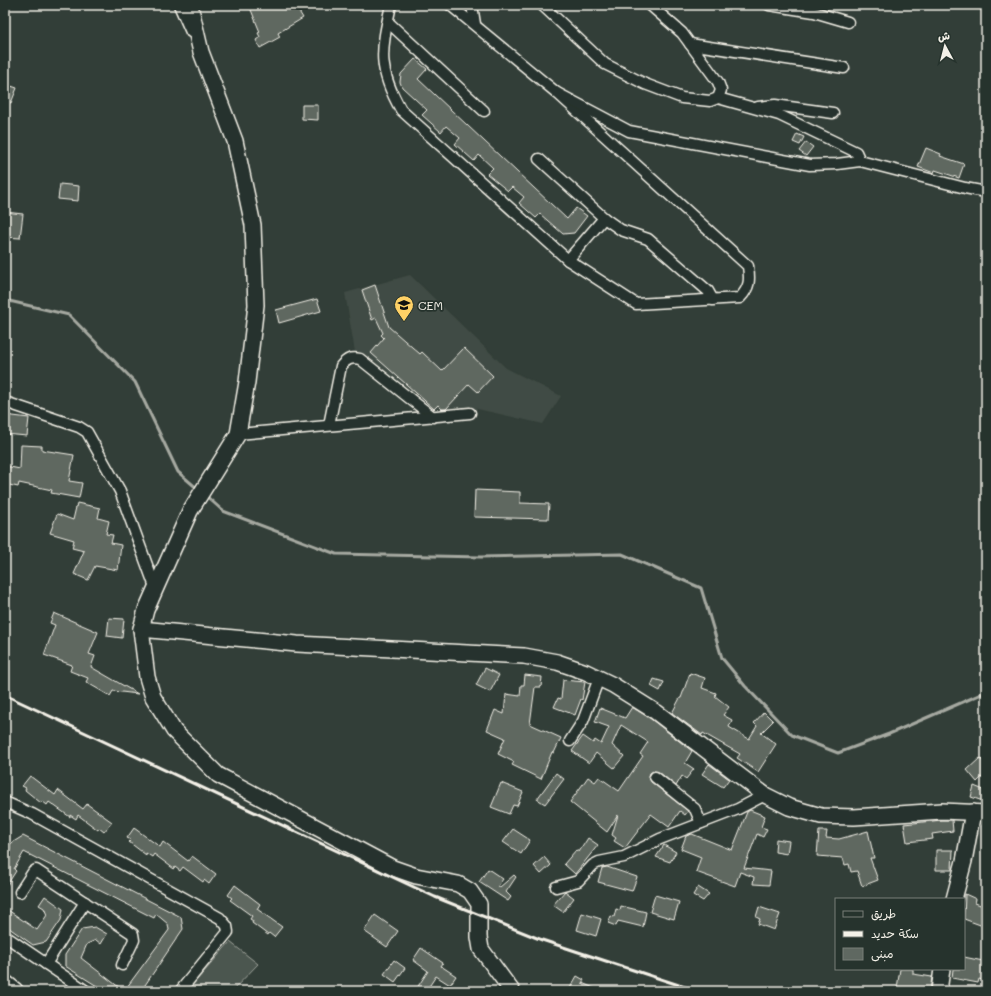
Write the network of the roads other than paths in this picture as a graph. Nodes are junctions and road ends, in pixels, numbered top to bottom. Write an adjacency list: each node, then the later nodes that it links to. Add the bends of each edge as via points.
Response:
1 (178, 5): 14 (street)
2 (190, 5): 14 (main road)
3 (391, 5): 10 (street)
4 (450, 5): 12 (street)
5 (472, 5): 12 (street)
6 (542, 5): 17 (street, via 605,64 645,84 682,98 710,101)
7 (650, 5): 13 (street, via 682,32)
8 (769, 5): 9 (street)
9 (812, 9): 11 (street)
10 (388, 22): 19 (street); 25 (street, via 382,54 384,73 390,91 401,110)
11 (848, 22)
12 (475, 24): 16 (street)
13 (690, 44): 15 (street); 17 (street, via 718,82 721,90)
14 (204, 59): 31 (main road, via 234,141 253,225 256,305)
15 (844, 68)
16 (557, 93): 22 (street, via 629,131 810,164); 26 (street, via 748,266 750,279 747,291 740,298)
17 (718, 98): 18 (street)
18 (752, 108): 20 (street, via 775,105); 22 (street, via 779,115 832,139 856,152)
19 (484, 110)
20 (833, 113)
21 (539, 159): 24 (street)
22 (860, 161): 23 (street)
23 (986, 192)
24 (604, 218): 25 (street); 26 (street, via 621,230 648,239 708,291)
25 (568, 260): 26 (street, via 636,304)
26 (713, 300)
27 (5, 402): 32 (street, via 87,432 120,491)
28 (470, 413): 29 (street)
29 (433, 416): 30 (street); 30 (street, via 360,359 354,358 340,366)
30 (329, 426): 31 (street)
31 (238, 434): 32 (main road, via 190,511)
32 (155, 587): 33 (main road)
33 (141, 629): 34 (main road, via 297,644 524,656 557,662); 53 (main road, via 144,658 154,697 174,731 196,754 218,775 393,868 416,876 458,884 470,891 479,904 481,949)
34 (599, 678): 35 (street, via 583,721); 37 (main road, via 656,712)
35 (570, 741)
36 (655, 777): 40 (street, via 695,808)
37 (765, 795): 39 (main road, via 789,807 821,816); 40 (street, via 738,809)
38 (5, 802): 52 (street, via 32,814 220,918 227,926 228,932)
39 (980, 812): 43 (main road)
40 (701, 823): 41 (street, via 624,857 599,862 578,881)
41 (556, 887)
42 (20, 892): 44 (street, via 36,870)
43 (954, 898)
44 (85, 902): 46 (street); 47 (street, via 133,934 134,940)
45 (5, 936): 46 (street)
46 (46, 964): 51 (street)
47 (122, 965)
48 (942, 970): 54 (main road)
49 (5, 983): 50 (main road)
50 (15, 991)
51 (86, 991)
52 (180, 991)
53 (512, 991)
54 (938, 991)

